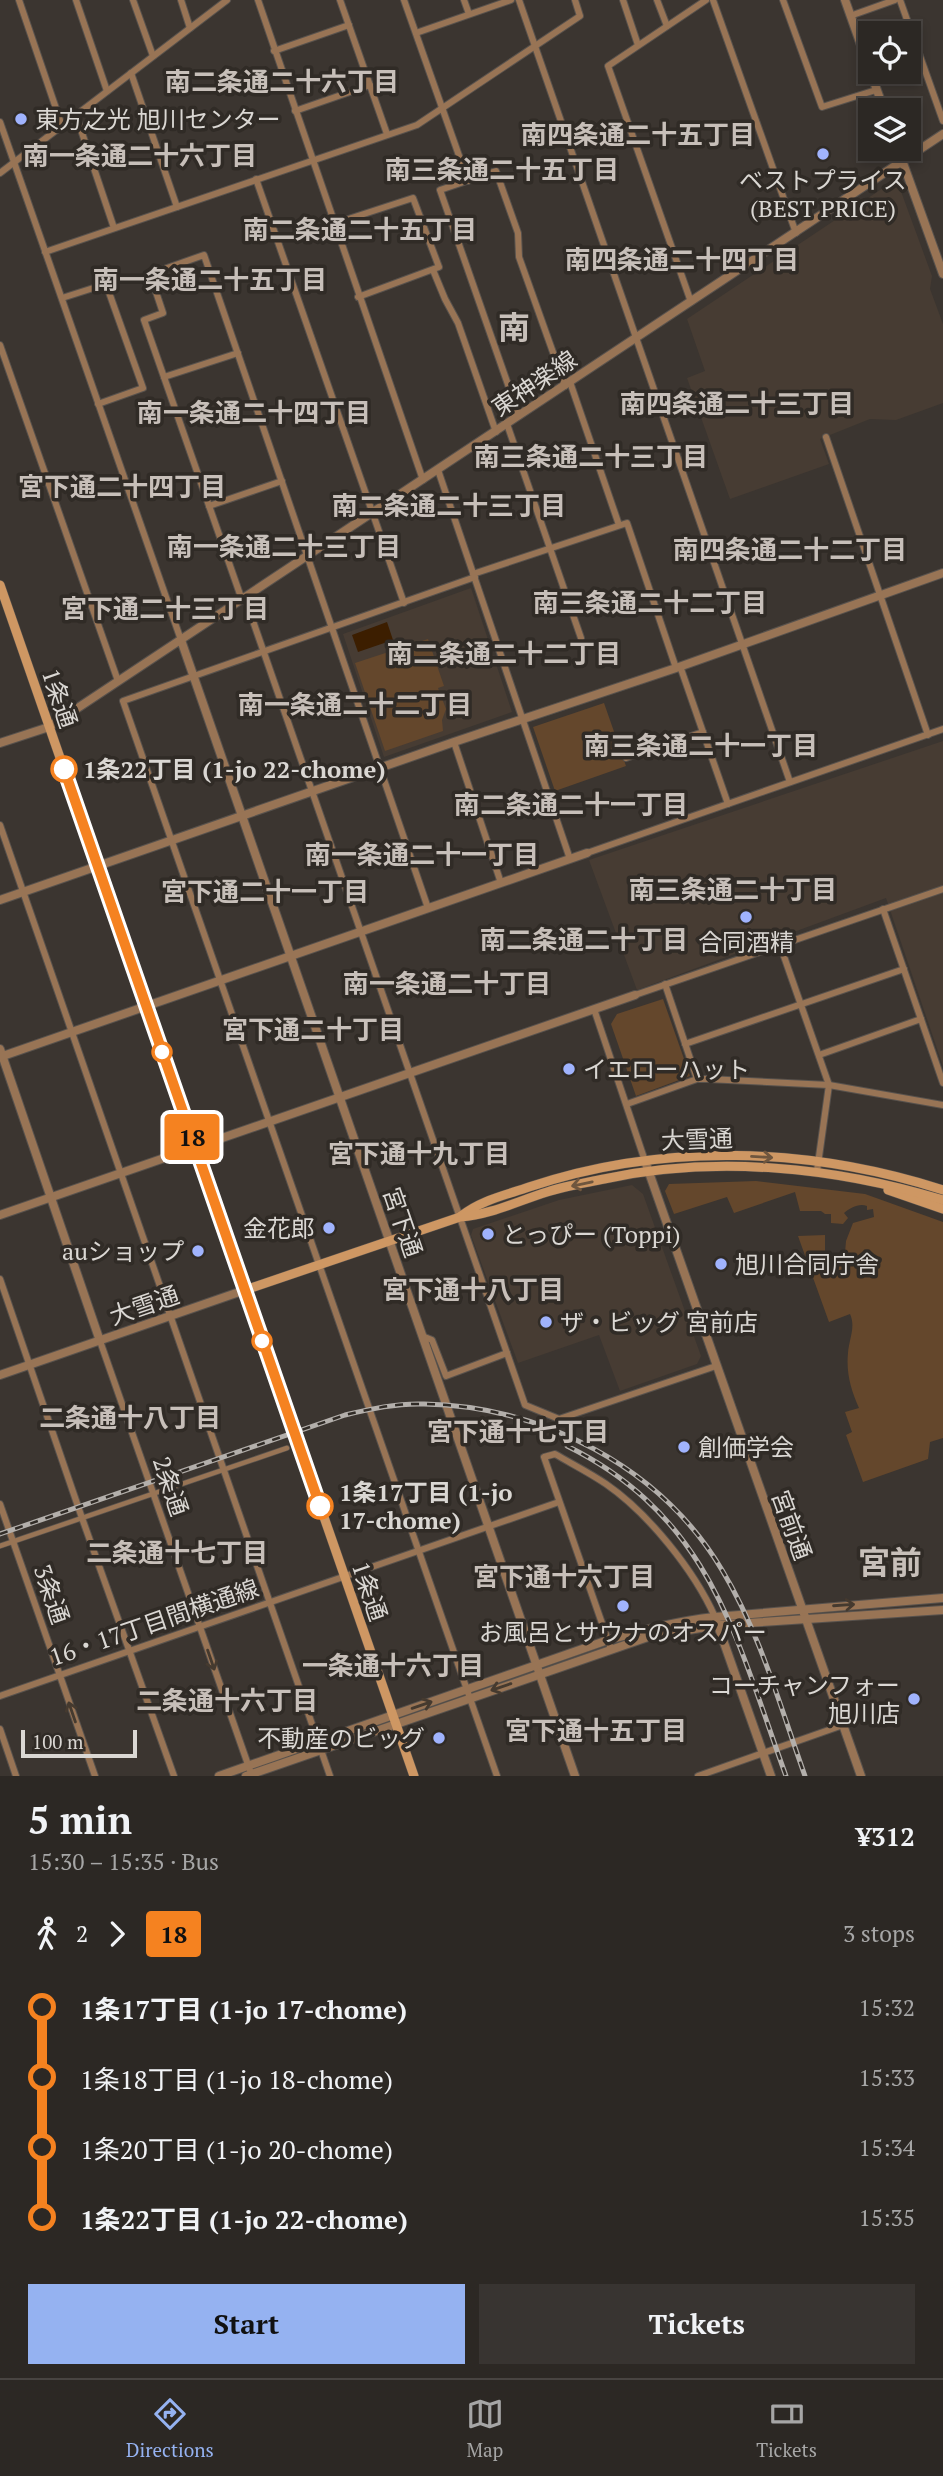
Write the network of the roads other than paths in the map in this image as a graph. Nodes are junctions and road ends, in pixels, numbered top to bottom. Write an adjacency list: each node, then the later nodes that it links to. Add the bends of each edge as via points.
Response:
1 (19, 0): 41 (street)
2 (76, 0): 34 (street)
3 (134, 0): 30 (street)
4 (181, 0): 25 (street)
5 (227, 0): 25 (street)
6 (258, 0): 29 (street)
7 (340, 0): 23 (street)
8 (404, 0): 26 (street)
9 (464, 0): 21 (street)
10 (512, 0): 21 (street)
11 (519, 0): 28 (street)
12 (575, 0): 28 (street, via 580,16)
13 (623, 0): 27 (street)
14 (657, 0): 24 (street)
15 (706, 0): 24 (street)
16 (713, 0): 54 (street)
17 (783, 0): 33 (street, via 822,107)
18 (845, 0): 22 (street)
19 (895, 0): 22 (street)
20 (900, 0): 39 (street)
21 (469, 14): 26 (street)
22 (850, 16): 33 (street)
23 (349, 25): 29 (street); 32 (street)
24 (667, 26): 27 (street)
25 (190, 28): 30 (street)
26 (416, 33): 36 (street)
27 (638, 45): 60 (street, via 608,66)
28 (534, 46): 36 (street); 61 (street)
29 (274, 51): 37 (street)
30 (153, 56): 31 (street)
31 (131, 72): 34 (street); 51 (street)
32 (370, 85): 37 (street); 42 (street)
33 (876, 90): 35 (street)
34 (107, 91): 38 (street)
35 (879, 98)
36 (442, 107): 42 (street, via 416,125); 50 (street)
37 (295, 111): 45 (street)
38 (76, 115): 41 (street); 53 (street)
39 (943, 121)
40 (0, 122): 47 (street)
41 (62, 125): 47 (street)
42 (387, 134): 45 (street)
43 (943, 134): 44 (street, 東神楽線)
44 (921, 148)
45 (312, 160): 49 (street); 52 (street)
46 (902, 161): 54 (street, 東神楽線); 57 (street)
47 (14, 162): 48 (street); 55 (street)
48 (0, 173)
49 (256, 179): 51 (street); 75 (street)
50 (468, 181): 65 (street, via 496,171 518,233 519,257); 67 (street, via 440,190)
51 (177, 207): 53 (street)
52 (333, 224): 56 (street, via 413,198 439,267); 58 (street)
53 (114, 228): 55 (street)
54 (796, 233): 60 (street, 東神楽線)
55 (45, 252): 59 (street)
56 (433, 270): 58 (street); 69 (street, via 458,323)
57 (943, 274)
58 (358, 297): 72 (street)
59 (62, 299): 66 (street); 66 (street, via 106,284 143,388)
60 (691, 302): 61 (street, 東神楽線)
61 (635, 339): 65 (street, 東神楽線); 88 (street)
62 (0, 345): 92 (street)
63 (238, 353): 64 (street); 64 (street, via 204,255 150,274 163,313 145,320); 73 (street)
64 (164, 377): 74 (street)
65 (568, 384): 67 (street, 東神楽線); 76 (street)
66 (98, 404): 87 (street)
67 (519, 416): 68 (street, 東神楽線)
68 (507, 424): 69 (street, 東神楽線); 77 (street)
69 (496, 432): 71 (street, 東神楽線)
70 (826, 437): 82 (street)
71 (438, 470): 72 (street, 東神楽線); 80 (street)
72 (423, 480): 75 (street, 東神楽線)
73 (282, 481): 74 (street); 78 (street)
74 (209, 506): 83 (street)
75 (372, 514): 78 (street, 東神楽線); 84 (street)
76 (619, 525): 77 (street); 90 (street, via 627,523)
77 (551, 549): 80 (street); 86 (street)
78 (309, 556): 83 (street, 東神楽線); 85 (street)
79 (943, 573): 82 (street)
80 (474, 576): 84 (street); 93 (street)
81 (0, 585): 94 (main road, 1条通)
82 (881, 594): 88 (street); 97 (street)
83 (244, 599): 87 (street, 東神楽線); 89 (street)
84 (404, 603): 85 (street)
85 (331, 628): 89 (street); 101 (street)
86 (581, 638)
87 (181, 640): 91 (street, 宮下通); 92 (street, 東神楽線)
88 (742, 644): 90 (street); 102 (street)
89 (265, 652): 91 (street); 103 (street)
90 (678, 667): 93 (street); 96 (street)
91 (194, 676): 105 (street, 宮下通); 107 (street, via 123,701)
92 (118, 681): 94 (street, 東神楽線)
93 (524, 719): 98 (street); 109 (street)
94 (49, 727): 99 (street, 東神楽線); 110 (main road, 1条通)
95 (943, 729): 97 (street)
96 (703, 732): 100 (street); 104 (street)
97 (928, 734): 102 (street)
98 (454, 742): 101 (street); 111 (street)
99 (0, 743)
100 (626, 758)
101 (380, 767): 103 (street); 115 (street)
102 (790, 782): 104 (street)
103 (312, 791): 105 (street); 117 (street)
104 (728, 804): 108 (street)
105 (243, 816): 107 (street); 119 (street, 宮下通)
106 (0, 825): 113 (street)
107 (172, 840): 110 (street); 121 (street)
108 (587, 853): 109 (street)
109 (570, 859): 111 (street)
110 (98, 866): 113 (street); 125 (main road, 1条通)
111 (501, 883): 115 (street)
112 (943, 889): 116 (street)
113 (23, 892): 114 (street); 128 (street)
114 (0, 900)
115 (428, 908): 117 (street)
116 (883, 909): 118 (street); 120 (street)
117 (362, 931): 119 (street); 132 (street)
118 (780, 945): 122 (street); 124 (street)
119 (291, 956): 121 (street); 136 (street, 宮下通)
120 (904, 969): 124 (street); 127 (street)
121 (220, 981): 125 (street); 139 (street)
122 (665, 984): 123 (street); 129 (street)
123 (635, 995): 126 (street)
124 (801, 1003): 129 (street); 131 (street)
125 (146, 1006): 128 (street); 140 (main road, 1条通)
126 (594, 1009): 132 (street); 137 (street, 宮前通)
127 (921, 1019): 131 (street); 134 (street)
128 (72, 1032): 130 (street); 144 (street)
129 (685, 1044): 133 (street)
130 (1, 1054): 148 (street, 2条通)
131 (819, 1055): 135 (street)
132 (410, 1072): 136 (street); 152 (street)
133 (697, 1079): 135 (street); 137 (street)
134 (943, 1083)
135 (829, 1085): 138 (street); 143 (street)
136 (339, 1096): 139 (street); 153 (street, 宮下通)
137 (627, 1104): 141 (street, 宮前通)
138 (943, 1105)
139 (269, 1120): 140 (street); 154 (street)
140 (195, 1146): 144 (street); 156 (main road, 1条通)
141 (645, 1160): 143 (main road, 大雪通, one-way to 143, via 712,1155); 145 (street, 宮前通); 152 (main road, 大雪通, via 550,1180 474,1206)
142 (858, 1168): 143 (main road, 大雪通); 146 (main road); 147 (main road, 大雪通)
143 (821, 1169): 145 (main road, 大雪通, via 733,1167); 149 (main road, 大雪通); 150 (main road)
144 (121, 1172): 148 (street); 157 (street)
145 (649, 1172): 152 (main road, 大雪通, one-way to 152, via 550,1191 477,1216); 162 (street, 宮前通)
146 (943, 1184)
147 (943, 1190)
148 (51, 1198): 151 (street); 159 (street, 2条通)
149 (943, 1200)
150 (943, 1209)
151 (0, 1215)
152 (460, 1217): 153 (main road, 大雪通); 160 (street)
153 (389, 1241): 154 (main road, 大雪通); 158 (street, 宮下通)
154 (318, 1265): 156 (main road, 大雪通); 173 (street)
155 (0, 1279): 161 (street)
156 (245, 1290): 157 (street, 大雪通); 174 (main road, 1条通)
157 (169, 1317): 159 (street, 大雪通); 165 (street)
158 (422, 1336): 160 (street, via 432,1340 446,1376); 170 (street, 宮下通)
159 (100, 1340): 161 (street, 大雪通); 166 (street, 2条通)
160 (508, 1353): 162 (street, via 526,1405 559,1419)
161 (28, 1365): 163 (street, 大雪通); 169 (street)
162 (716, 1366): 177 (street, 宮前通)
163 (0, 1375)
164 (287, 1448): 165 (street)
165 (223, 1469): 166 (street); 176 (street)
166 (154, 1493): 169 (street); 181 (street, 2条通)
167 (559, 1502): 170 (street, 16・17丁目間横通線); 180 (street, via 544,1457 555,1454 634,1506 677,1556); 182 (street)
168 (0, 1504): 171 (street, 3条通)
169 (82, 1518): 171 (street); 184 (street)
170 (489, 1526): 173 (street, 16・17丁目間横通線); 185 (street, 宮下通)
171 (13, 1542): 172 (street); 186 (street, 3条通)
172 (0, 1546)
173 (419, 1551): 174 (street, 16・17丁目間横通線); 188 (street)
174 (345, 1576): 176 (street, 16・17丁目間横通線); 190 (main road, 1条通)
175 (943, 1598): 177 (street, one-way to 175)
176 (269, 1602): 181 (street, 16・17丁目間横通線); 193 (street)
177 (802, 1609): 179 (street, 宮前通); 180 (street)
178 (943, 1610): 179 (street)
179 (806, 1619): 180 (street); 191 (street, 宮前通)
180 (716, 1621): 182 (street, via 683,1620); 183 (street); 194 (street)
181 (200, 1626): 184 (street, 16・17丁目間横通線); 195 (street, 2条通, one-way to 195)
182 (608, 1640): 183 (street); 185 (street)
183 (611, 1649): 187 (street)
184 (130, 1651): 186 (street, 16・17丁目間横通線); 198 (street)
185 (536, 1665): 187 (street, 宮下通); 188 (street)
186 (60, 1674): 189 (street, 16・17丁目間横通線); 197 (street, 3条通, one-way to 186)
187 (539, 1674): 188 (street, one-way to 188); 203 (street, 宮下通)
188 (468, 1694): 190 (street); 202 (street)
189 (0, 1696)
190 (394, 1720): 193 (street); 201 (main road, 1条通)
191 (843, 1726): 194 (street); 206 (street, 宮前通)
192 (0, 1729): 196 (street)
193 (319, 1746): 195 (street); 200 (street)
194 (763, 1754): 204 (street); 205 (street)
195 (250, 1773): 199 (street)
196 (16, 1776)
197 (95, 1776)
198 (174, 1776)
199 (219, 1776)
200 (330, 1776)
201 (414, 1776)
202 (497, 1776)
203 (575, 1776)
204 (698, 1776)
205 (771, 1776)
206 (861, 1776)

